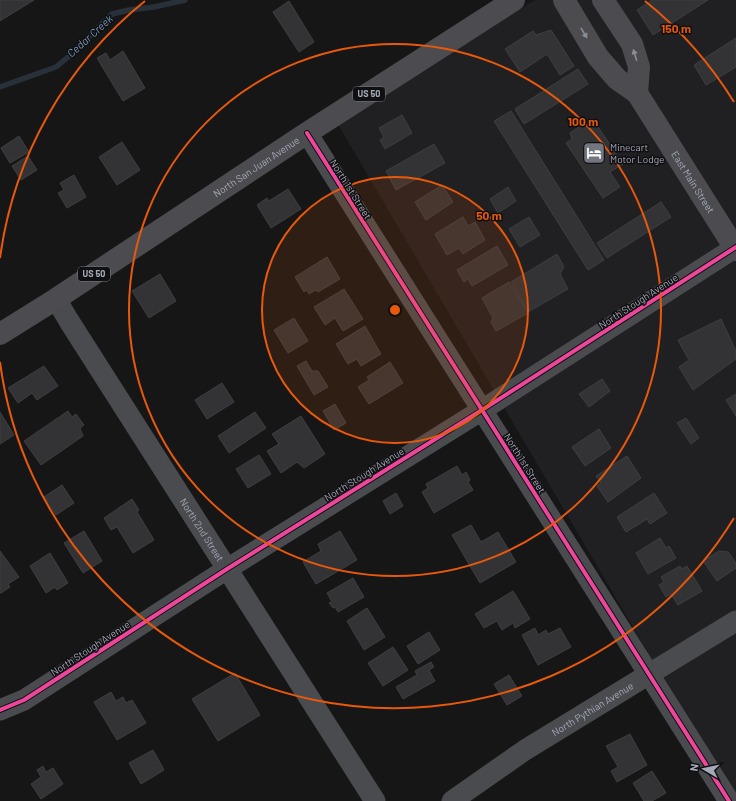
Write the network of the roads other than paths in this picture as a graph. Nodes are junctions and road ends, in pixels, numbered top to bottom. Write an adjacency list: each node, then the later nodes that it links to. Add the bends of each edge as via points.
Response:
1 (514, 0): 5 (main road, North San Juan Avenue / US 50)
2 (564, 0): 4 (main road, East Main Street, one-way to 4, via 598,57 617,80)
3 (603, 0): 4 (main road, one-way to 3, via 639,67 632,44)
4 (637, 93): 6 (main road, East Main Street)
5 (307, 133): 7 (main road, North San Juan Avenue / US 50); 9 (street, North 1st Street)
6 (736, 249): 9 (street, North Stough Avenue)
7 (56, 299): 8 (main road, North San Juan Avenue / US 50); 10 (street, North 2nd Street)
8 (0, 334)
9 (482, 410): 10 (street, North Stough Avenue); 12 (street, North 1st Street)
10 (227, 569): 13 (street, North Stough Avenue, via 24,700); 14 (street, North 2nd Street)
11 (736, 621): 12 (street, North Pythian Avenue)
12 (649, 674): 15 (street, North Pythian Avenue, via 525,750); 16 (street, North 1st Street)
13 (0, 710)
14 (375, 801)
15 (452, 801)
16 (729, 801)

